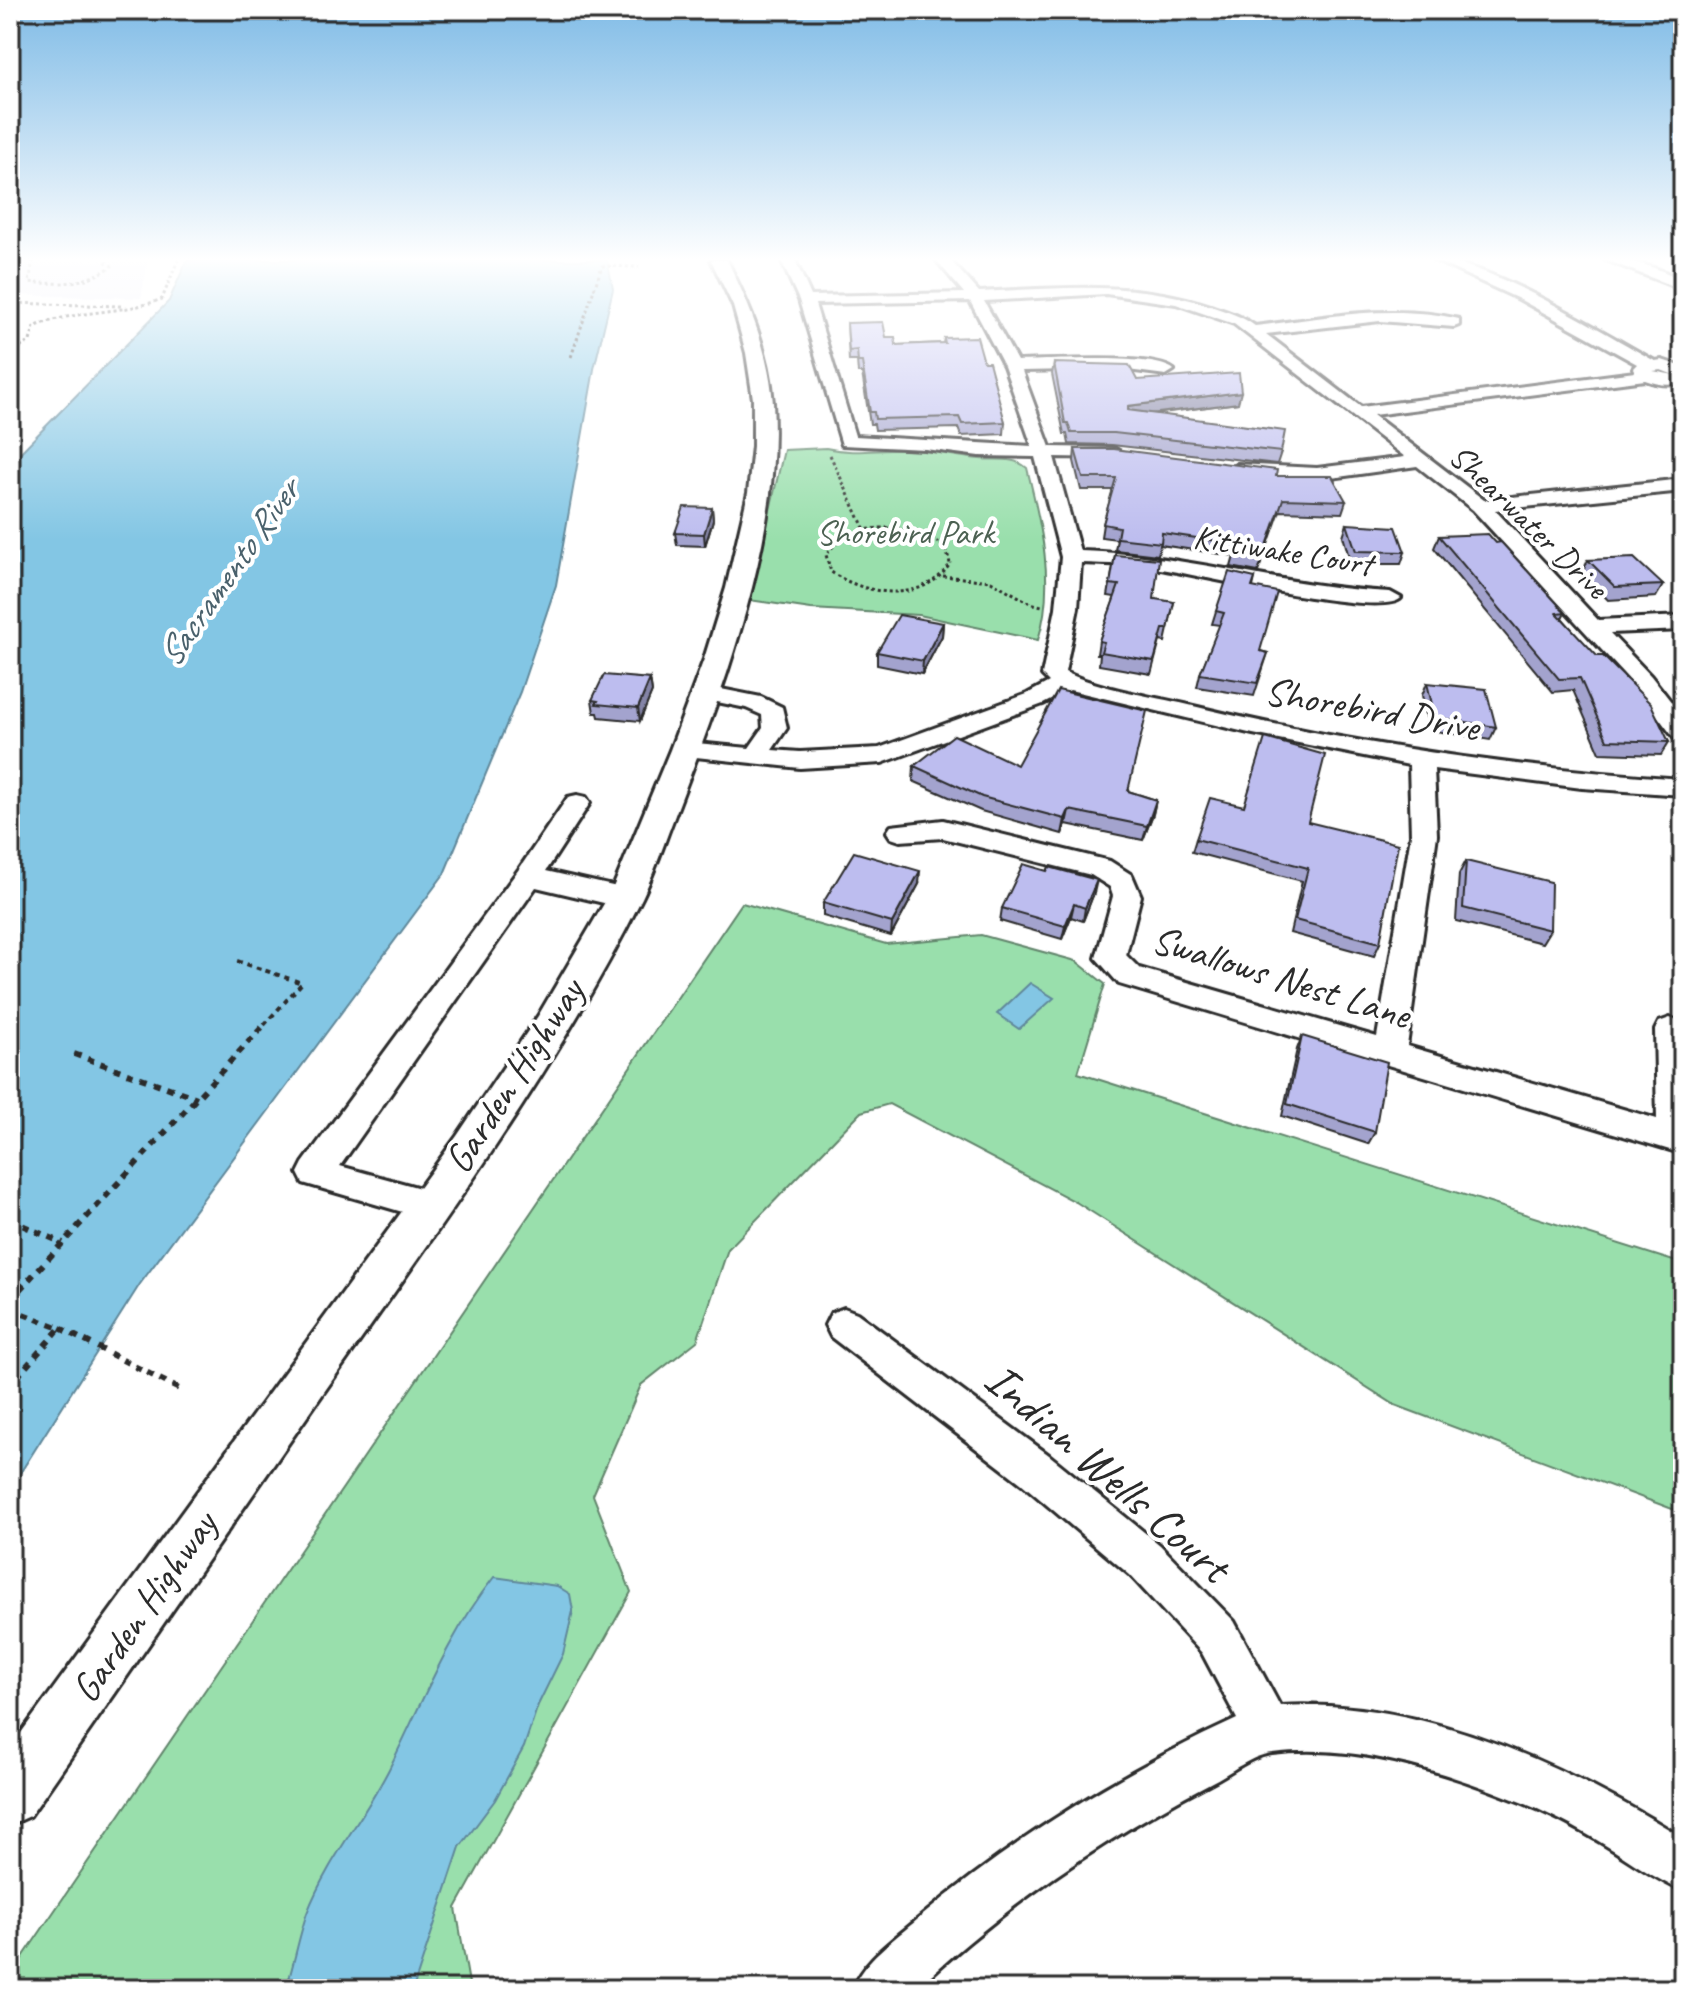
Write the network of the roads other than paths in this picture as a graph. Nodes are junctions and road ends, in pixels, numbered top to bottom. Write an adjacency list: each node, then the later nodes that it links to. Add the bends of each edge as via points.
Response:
1 (755, 353): 22 (main road, Garden Highway, via 765,431 759,509)
2 (822, 353): 11 (street, via 848,441)
3 (1005, 353): 6 (street)
4 (1283, 353): 10 (street, Shearwater Drive)
5 (1620, 353): 8 (street)
6 (1012, 366): 7 (street, via 1120,364); 11 (street)
7 (1166, 370)
8 (1648, 370): 9 (street); 10 (street)
9 (1681, 376)
10 (1360, 412): 13 (street, Shearwater Drive)
11 (1043, 452): 12 (street); 17 (street)
12 (1126, 455)
13 (1422, 460): 14 (street, via 1317,474); 16 (street, Shearwater Drive)
14 (1213, 467)
15 (1683, 485): 16 (street)
16 (1480, 506): 20 (street, Shearwater Drive)
17 (1071, 557): 18 (street, Kittiwake Court, via 1155,562 1270,586); 21 (street)
18 (1390, 598)
19 (1683, 623): 20 (street)
20 (1594, 627): 23 (street, Shearwater Drive)
21 (1060, 678): 25 (street, via 1035,699 882,755 800,760); 26 (street, Shorebird Drive, via 1278,733)
22 (706, 693): 24 (main road, Garden Highway); 25 (street, via 774,712 775,728)
23 (1683, 733)
24 (686, 750): 25 (street); 31 (main road, Garden Highway)
25 (756, 755)
26 (1421, 759): 27 (street, Shorebird Drive); 33 (street, via 1424,835)
27 (1683, 787)
28 (577, 803): 30 (street)
29 (900, 832): 33 (street, Swallows Nest Lane, via 943,829 1100,868 1122,882 1127,896 1111,958 1129,976)
30 (529, 876): 31 (street); 35 (street, via 315,1173)
31 (625, 898): 35 (main road, Garden Highway, via 555,1019)
32 (1670, 1030): 34 (street)
33 (1390, 1053): 34 (street, Swallows Nest Lane)
34 (1678, 1139)
35 (430, 1205): 38 (main road, Garden Highway)
36 (844, 1325): 37 (street, Indian Wells Court, via 1035,1469 1145,1560 1218,1637)
37 (1268, 1730): 39 (street, via 1392,1738 1489,1765 1591,1810); 40 (street, via 1145,1790 1022,1869)
38 (10, 1796)
39 (1683, 1866)
40 (878, 1989)

